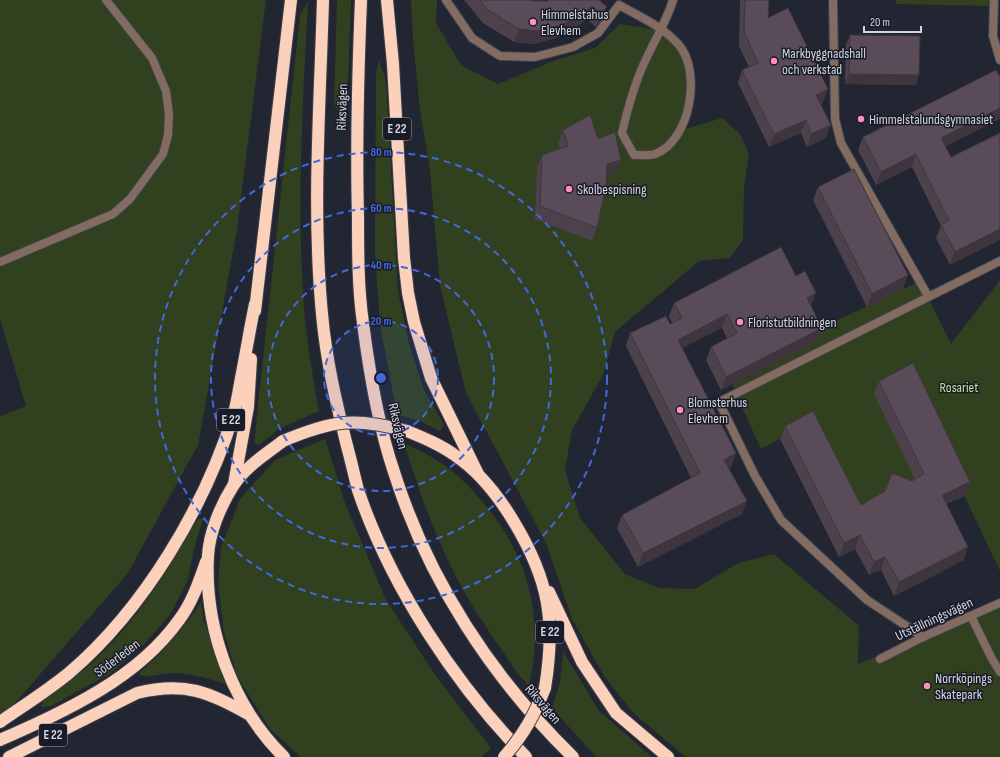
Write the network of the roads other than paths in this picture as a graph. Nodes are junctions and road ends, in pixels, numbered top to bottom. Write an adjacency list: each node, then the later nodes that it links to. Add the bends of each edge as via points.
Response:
1 (106, 0): 13 (street, via 152,58 166,91 168,135 163,154 130,199 113,214)
2 (291, 0): 15 (highway, E 22)
3 (324, 0): 31 (highway, Riksvägen, via 318,226 322,313 335,401 358,490 403,592 478,702)
4 (361, 0): 32 (highway, Riksvägen, via 356,129 362,316 376,400 393,471 414,528 468,628 506,683 545,730)
5 (387, 0): 16 (highway, E 22, via 408,293 431,378)
6 (446, 0): 10 (street, via 472,38 500,56 536,57 573,47 598,33 619,5)
7 (673, 0): 10 (street)
8 (833, 0): 14 (street, via 835,119 841,144)
9 (994, 0): 11 (street, via 993,36)
10 (661, 30): 10 (street, via 679,44 688,60 692,86 689,108 670,144 655,154 634,155 622,133 628,102)
11 (1000, 60)
12 (1000, 261): 14 (street)
13 (0, 262)
14 (928, 296): 22 (street, via 719,402 781,520 867,600)
15 (255, 304): 17 (highway, via 248,407); 26 (highway, E 22, via 234,412 215,464 184,529 160,568 100,641 69,672)
16 (478, 474): 17 (highway, bridge, via 438,444 383,424 361,422 315,428 283,441 257,460); 19 (highway, E 22, via 502,502 529,546)
17 (234, 484): 18 (highway, via 216,525)
18 (208, 555): 25 (highway, via 209,588 220,645 232,681); 27 (highway, Söderleden, via 196,589 180,619 159,644 134,667 79,703)
19 (542, 577): 30 (highway, E 22, bridge, via 550,634 550,659 544,688 527,728); 33 (highway, via 582,662 616,713)
20 (1000, 603): 21 (street, Utställningsvägen)
21 (971, 616): 22 (street, Utställningsvägen); 24 (street)
22 (923, 637): 23 (street, Utställningsvägen)
23 (880, 659)
24 (1000, 672)
25 (250, 715): 28 (highway, E 22, via 202,692 182,687 159,688 137,694); 29 (highway, E 22, via 267,740)
26 (0, 722)
27 (0, 740)
28 (9, 757)
29 (284, 757)
30 (504, 757)
31 (526, 757)
32 (573, 757)
33 (668, 757)

